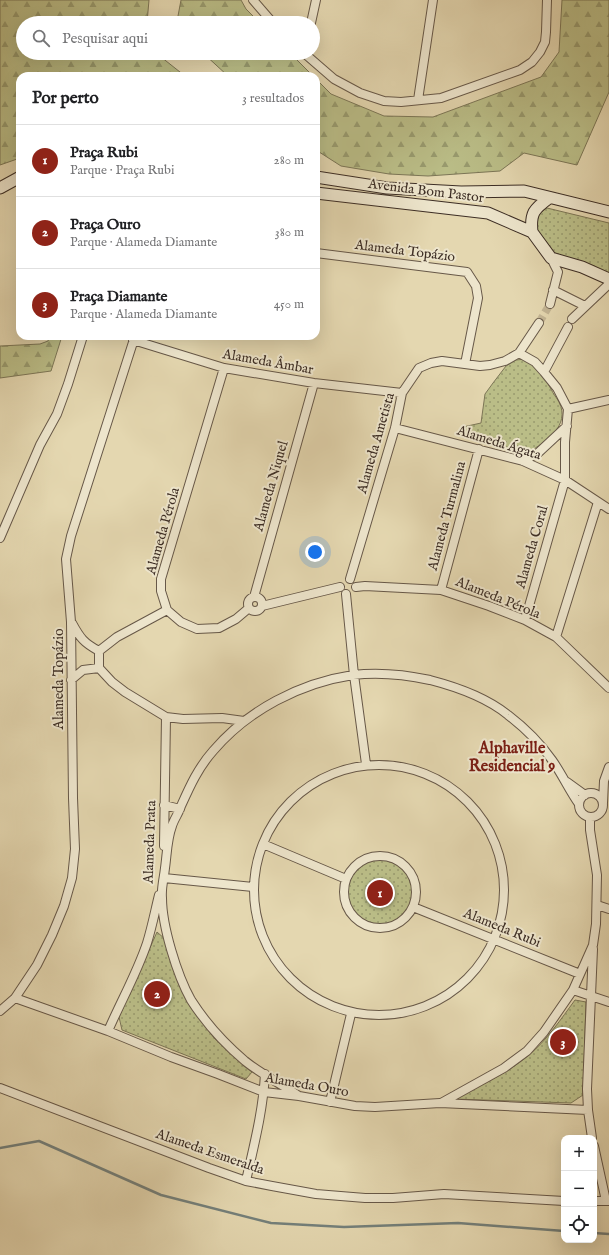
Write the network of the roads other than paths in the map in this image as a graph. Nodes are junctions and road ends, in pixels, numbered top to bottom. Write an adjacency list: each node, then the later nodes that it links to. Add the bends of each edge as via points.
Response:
1 (253, 0): 5 (street)
2 (316, 0): 6 (street)
3 (433, 0): 8 (street)
4 (547, 0): 8 (street, via 545,42 532,62 520,70 441,98)
5 (267, 16)
6 (313, 16)
7 (313, 60): 8 (street, via 334,79 360,94 384,101)
8 (418, 100)
9 (320, 178): 13 (street, Avenida Bom Pastor, via 387,188 461,192 524,191)
10 (16, 179): 11 (street)
11 (0, 188)
12 (320, 193): 15 (street, Avenida Bom Pastor, via 488,213)
13 (549, 198): 14 (street, Avenida Bom Pastor); 15 (street, via 536,208 532,215)
14 (609, 212)
15 (532, 232): 17 (street)
16 (320, 254): 32 (street, Alameda Topázio, via 467,272 476,286 478,298)
17 (551, 258): 18 (street, via 582,267); 20 (street, via 558,272)
18 (609, 279)
19 (609, 284): 22 (street)
20 (553, 290): 21 (street); 22 (street)
21 (550, 304)
22 (585, 306): 23 (street)
23 (572, 318)
24 (539, 324): 31 (street)
25 (568, 327): 34 (street)
26 (79, 340): 30 (street)
27 (82, 340): 30 (street)
28 (133, 340): 58 (street, Alameda Topázio, via 66,559 71,622)
29 (140, 340): 33 (street, Alameda Âmbar)
30 (78, 350): 46 (street, via 57,414 40,445)
31 (517, 354): 32 (street, Alameda Ametista, via 490,365); 34 (street, via 535,362)
32 (465, 364): 36 (street, Alameda Ametista, via 442,360 419,368)
33 (224, 368): 35 (street, Alameda Âmbar); 55 (street, Alameda Pérola, via 161,579 161,591)
34 (544, 372): 38 (street, via 557,388)
35 (314, 383): 36 (street, Alameda Âmbar); 52 (street, Alameda Niquel)
36 (402, 393): 40 (street, Alameda Ametista)
37 (609, 400): 38 (street)
38 (568, 410): 39 (street, Alameda Coral)
39 (567, 426): 42 (street, via 538,453); 43 (street, Alameda Coral)
40 (395, 428): 41 (street, Alameda Ágata); 47 (street, Alameda Ametista)
41 (479, 449): 42 (street, Alameda Ágata); 50 (street, Alameda Turmalina)
42 (523, 461): 43 (street, Alameda Ágata)
43 (565, 480): 44 (street, Alameda Ágata); 56 (street, Alameda Coral)
44 (598, 502): 45 (street, Alameda Ágata); 57 (street)
45 (609, 509)
46 (0, 538)
47 (350, 579): 48 (street); 49 (street, via 342,582)
48 (356, 586): 50 (street, Alameda Pérola); 51 (street, via 353,592)
49 (340, 587): 51 (street); 53 (street)
50 (441, 590): 56 (street, Alameda Pérola)
51 (346, 594): 63 (street)
52 (254, 597): 53 (street, via 260,599); 54 (street, via 248,602)
53 (262, 606): 54 (street, via 258,611)
54 (249, 608): 55 (street, via 219,628 197,629 181,622)
55 (167, 610): 59 (street, via 117,637)
56 (525, 620): 57 (street, Alameda Pérola)
57 (556, 636): 65 (street, Alameda Pérola)
58 (75, 637): 59 (street); 60 (street, Alameda Topázio)
59 (99, 651): 61 (street)
60 (72, 662): 62 (street); 64 (street, Alameda Topázio)
61 (99, 668): 62 (street); 66 (street, via 125,692)
62 (83, 670): 64 (street)
63 (354, 675): 67 (street, via 326,681 273,702); 68 (street); 70 (street, via 390,674 417,678 449,685 482,699 528,731 552,760)
64 (72, 680): 90 (street, Alameda Topázio, via 72,878 52,936)
65 (609, 688)
66 (166, 717): 67 (street); 74 (street, Alameda Prata)
67 (244, 721): 76 (street, via 212,751 194,777)
68 (366, 764): 78 (street, via 328,775 314,782 283,809); 85 (street, via 385,763 412,768 435,778 476,810 498,850 504,878 504,908)
69 (609, 766): 71 (street)
70 (565, 781): 72 (street); 73 (street)
71 (604, 781): 72 (street); 75 (street)
72 (589, 794): 73 (street, via 580,800); 75 (street, via 599,796)
73 (579, 804): 77 (street, via 579,808)
74 (164, 805): 76 (street); 79 (street, Alameda Prata)
75 (605, 806): 77 (street, via 597,816)
76 (180, 809): 79 (street, via 172,826)
77 (586, 816): 82 (street, via 597,874)
78 (263, 844): 80 (street); 81 (street)
79 (164, 878): 81 (street); 94 (street, Alameda Prata, via 147,943); 95 (street, via 162,897 167,935 179,973 191,998 206,1021 225,1041 245,1061)
80 (346, 879): 83 (street, via 344,900 348,911 365,926 376,929 388,928 407,917); 83 (street, via 352,868 370,857 390,857 400,861 413,877 416,887)
81 (253, 887): 93 (street, via 255,914 274,960 308,994)
82 (597, 905): 84 (street); 86 (street)
83 (414, 907): 85 (street, Alameda Rubi)
84 (609, 909)
85 (497, 940): 87 (street, Alameda Rubi); 93 (street, via 480,965 464,982 443,997 425,1006 398,1014)
86 (593, 945): 87 (street); 89 (street)
87 (580, 974): 88 (street)
88 (573, 990): 89 (street); 100 (street, via 544,1032 527,1051 499,1071)
89 (592, 996): 91 (street); 101 (street)
90 (15, 998): 92 (street, Alameda Topázio); 94 (street, Alameda Ouro)
91 (609, 1002)
92 (0, 1011)
93 (351, 1014): 99 (street)
94 (108, 1031): 97 (street, Alameda Ouro)
95 (265, 1074): 97 (street); 98 (street)
96 (0, 1088): 104 (street, Alameda Esmeralda)
97 (264, 1092): 98 (street, Alameda Ouro); 104 (street)
98 (299, 1096): 99 (street, Alameda Ouro)
99 (330, 1102): 100 (street, Alameda Ouro, via 375,1107)
100 (440, 1103): 101 (street, Alameda Ouro)
101 (588, 1110): 102 (street)
102 (592, 1135)
103 (597, 1159): 106 (street)
104 (246, 1181): 105 (street, Alameda Esmeralda, via 316,1194 365,1198 444,1194)
105 (561, 1201)
106 (607, 1201)

